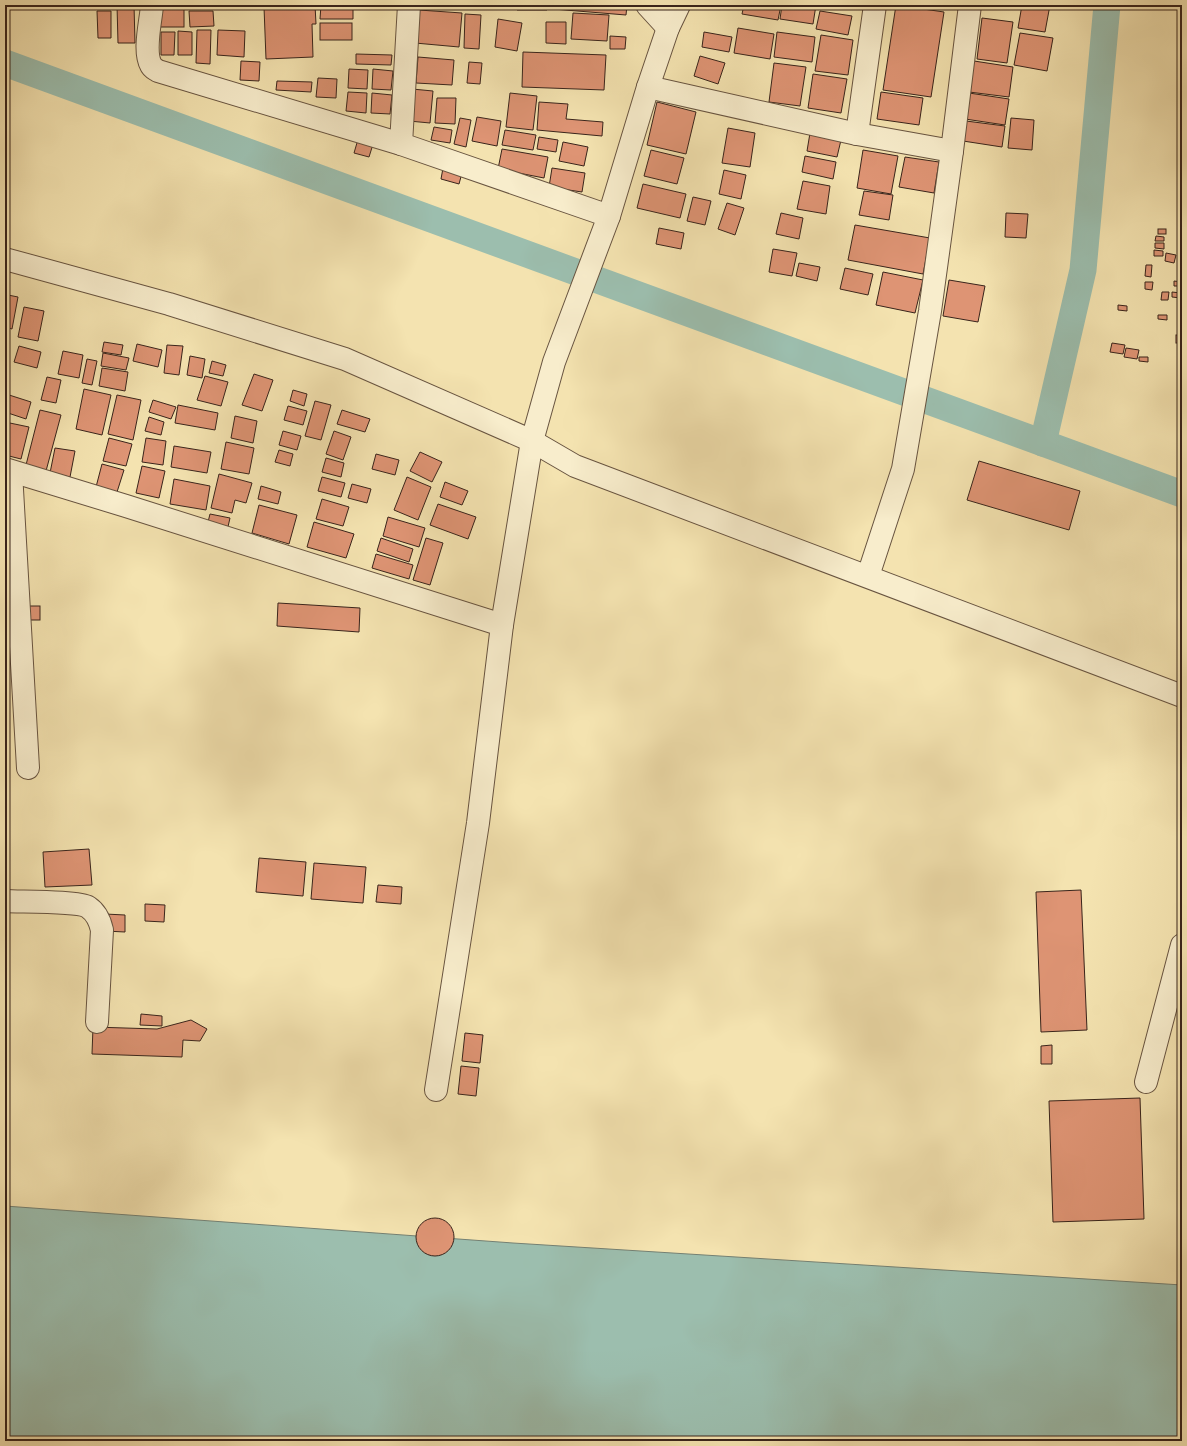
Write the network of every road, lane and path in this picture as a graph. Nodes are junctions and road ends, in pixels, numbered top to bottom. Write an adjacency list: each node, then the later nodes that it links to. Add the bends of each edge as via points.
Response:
1 (152, 5): 10 (street, via 148,59 151,67 158,71)
2 (409, 5): 10 (street)
3 (647, 5): 7 (street)
4 (679, 5): 7 (street)
5 (875, 5): 9 (street)
6 (970, 5): 11 (street)
7 (668, 28): 8 (street)
8 (648, 88): 9 (street); 12 (street)
9 (857, 134): 11 (street)
10 (401, 144): 12 (street)
11 (952, 151): 16 (street, via 930,311 903,469)
12 (609, 216): 14 (street, via 554,362)
13 (5, 260): 14 (street, via 169,304 345,359)
14 (532, 441): 16 (street, via 575,466); 17 (street)
15 (8, 471): 17 (street); 19 (street)
16 (868, 576): 18 (street)
17 (502, 625): 24 (street, via 478,824)
18 (1182, 696)
19 (28, 768)
20 (5, 901): 22 (street, via 73,903 87,906 95,913 102,930)
21 (1182, 945): 23 (street)
22 (97, 1022)
23 (1146, 1082)
24 (436, 1090)

